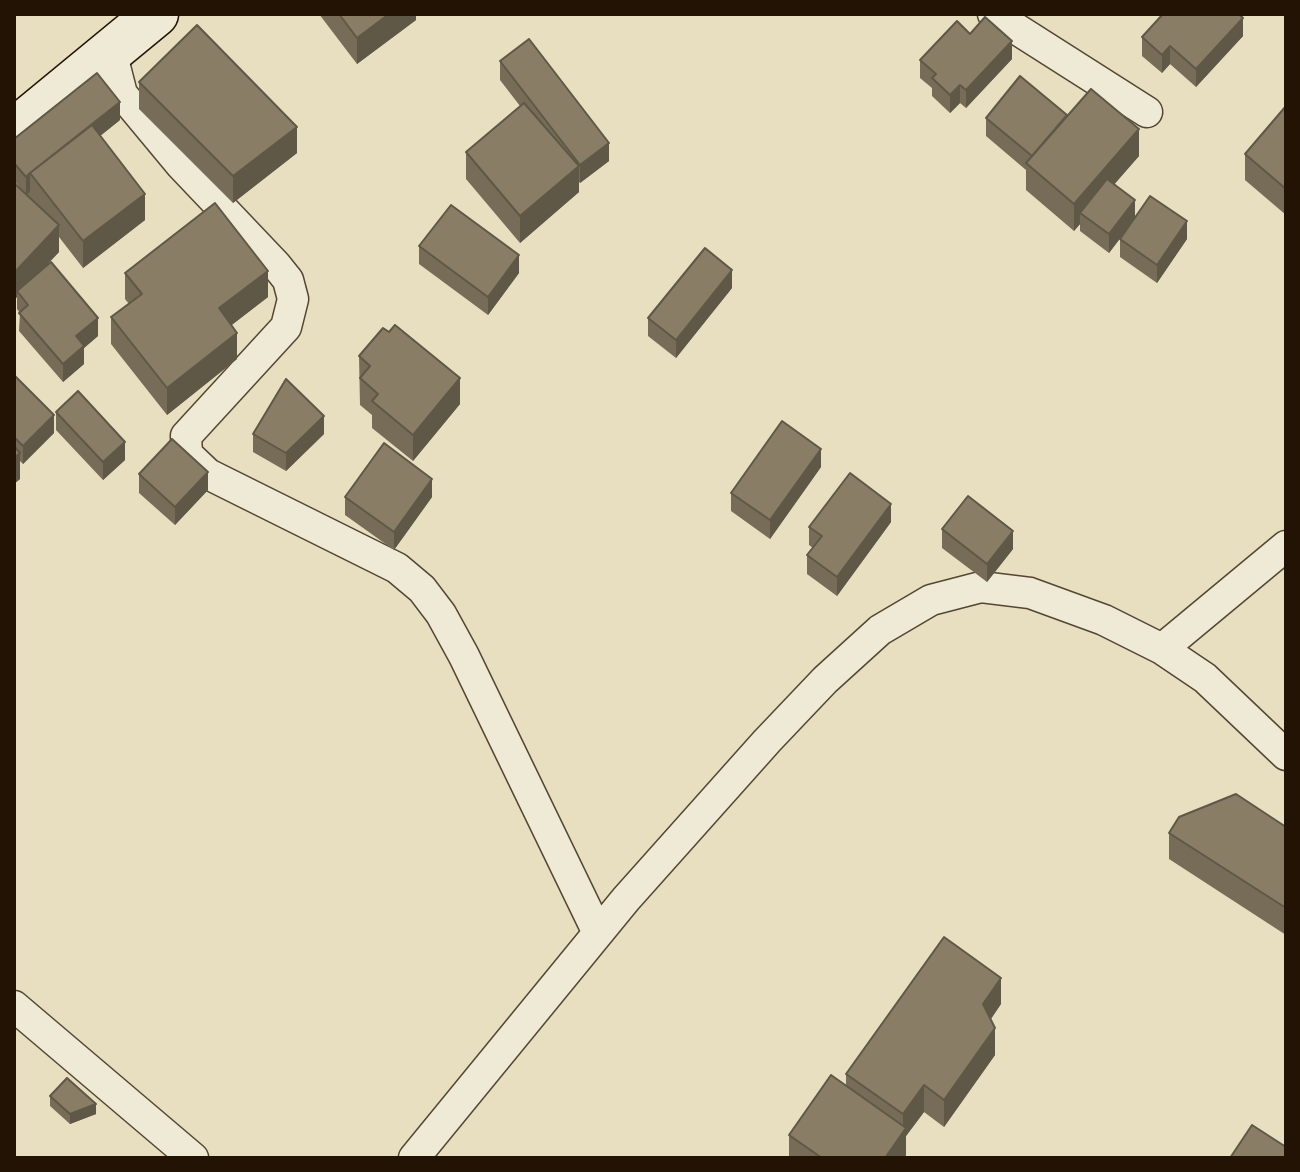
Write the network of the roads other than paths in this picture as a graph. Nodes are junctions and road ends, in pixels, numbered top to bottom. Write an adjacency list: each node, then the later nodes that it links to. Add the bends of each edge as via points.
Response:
1 (156, 14): 3 (street)
2 (993, 14): 4 (street)
3 (111, 51): 5 (street); 9 (street, via 122,94 276,265 288,280 293,299 286,327 186,436 187,454 208,474 397,568 422,589 464,656)
4 (1147, 112)
5 (14, 131)
6 (1286, 546): 7 (street)
7 (1162, 649): 8 (street, via 1205,678); 9 (street, via 1104,620 1030,593 981,587 931,600 880,630 825,680)
8 (1286, 755)
9 (598, 933): 12 (street)
10 (14, 1006): 11 (street)
11 (193, 1158)
12 (414, 1158)

